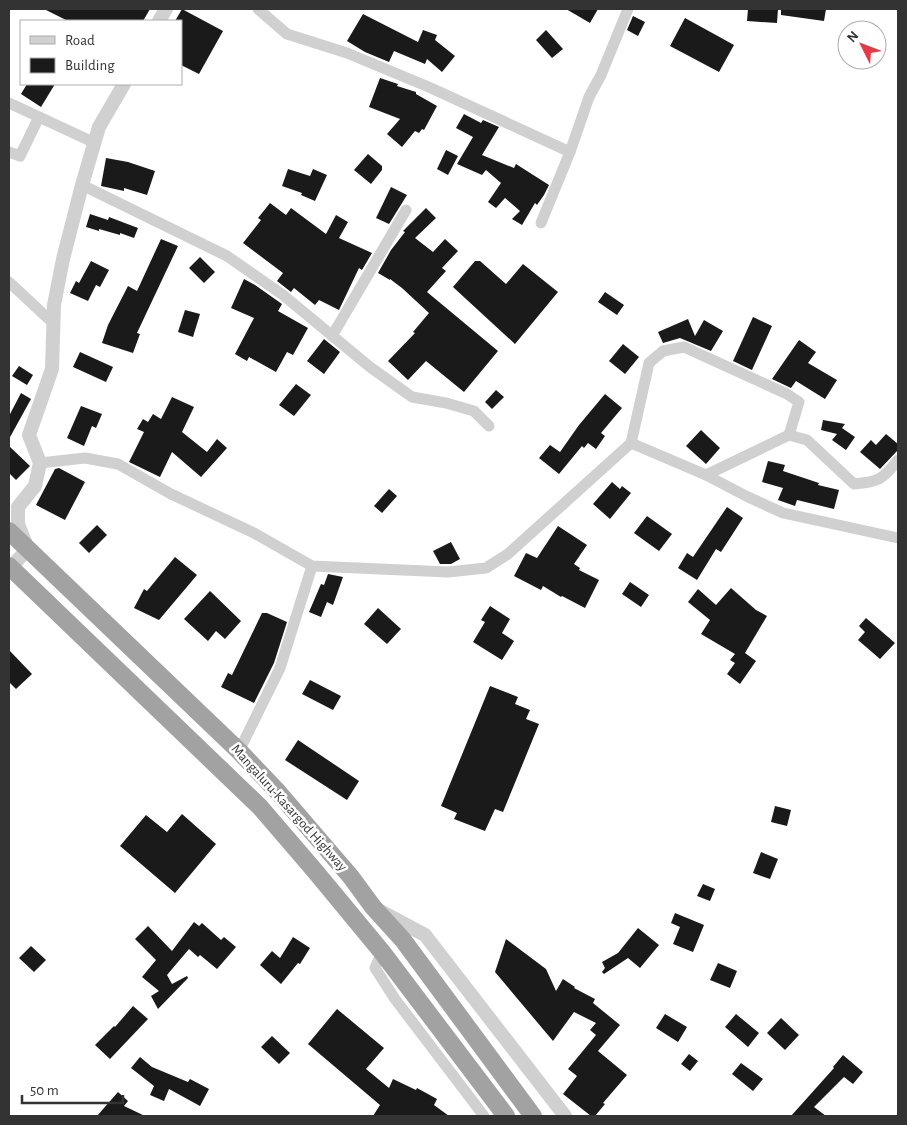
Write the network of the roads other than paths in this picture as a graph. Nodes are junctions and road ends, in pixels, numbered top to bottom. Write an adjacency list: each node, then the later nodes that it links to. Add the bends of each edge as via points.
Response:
1 (166, 9): 4 (street)
2 (258, 9): 10 (street, via 287,34 347,53 431,88)
3 (628, 9): 10 (street, via 589,97)
4 (160, 20)
5 (123, 85): 8 (street, via 99,127)
6 (9, 103): 7 (street)
7 (39, 117): 8 (street); 9 (street, via 20,156)
8 (94, 143): 11 (street)
9 (9, 152)
10 (570, 152): 13 (street)
11 (82, 185): 15 (street, via 54,304); 16 (street, via 227,256 283,295)
12 (406, 210): 16 (street)
13 (541, 223)
14 (9, 282): 15 (street)
15 (54, 324): 21 (street, via 52,369 29,435)
16 (332, 336): 17 (street, via 412,397 474,411)
17 (489, 426)
18 (789, 435): 19 (street, via 799,402 684,347 663,351 649,364); 20 (street, via 808,440 854,484 884,478); 22 (street)
19 (631, 443): 22 (street); 26 (street, via 508,554 486,568 448,572)
20 (898, 460)
21 (40, 463): 25 (street, via 35,486 18,506 18,524); 26 (street, via 85,458 118,464)
22 (706, 475): 24 (street, via 783,513)
23 (9, 531): 25 (highway, Mangaluru-Kasargod Highway)
24 (898, 538)
25 (28, 549): 27 (street); 28 (highway, Mangaluru-Kasargod Highway)
26 (312, 566): 28 (street, via 280,668)
27 (10, 567): 30 (highway, Mangaluru-Kasargod Highway, via 260,807)
28 (239, 751): 29 (highway, Mangaluru-Kasargod Highway, via 321,842)
29 (373, 907): 33 (highway, Mangaluru-Kasargod Highway, via 403,940); 34 (street, via 425,935)
30 (382, 952): 31 (street, via 375,968); 32 (highway, Mangaluru-Kasargod Highway)
31 (484, 1116)
32 (506, 1116)
33 (533, 1116)
34 (565, 1116)

